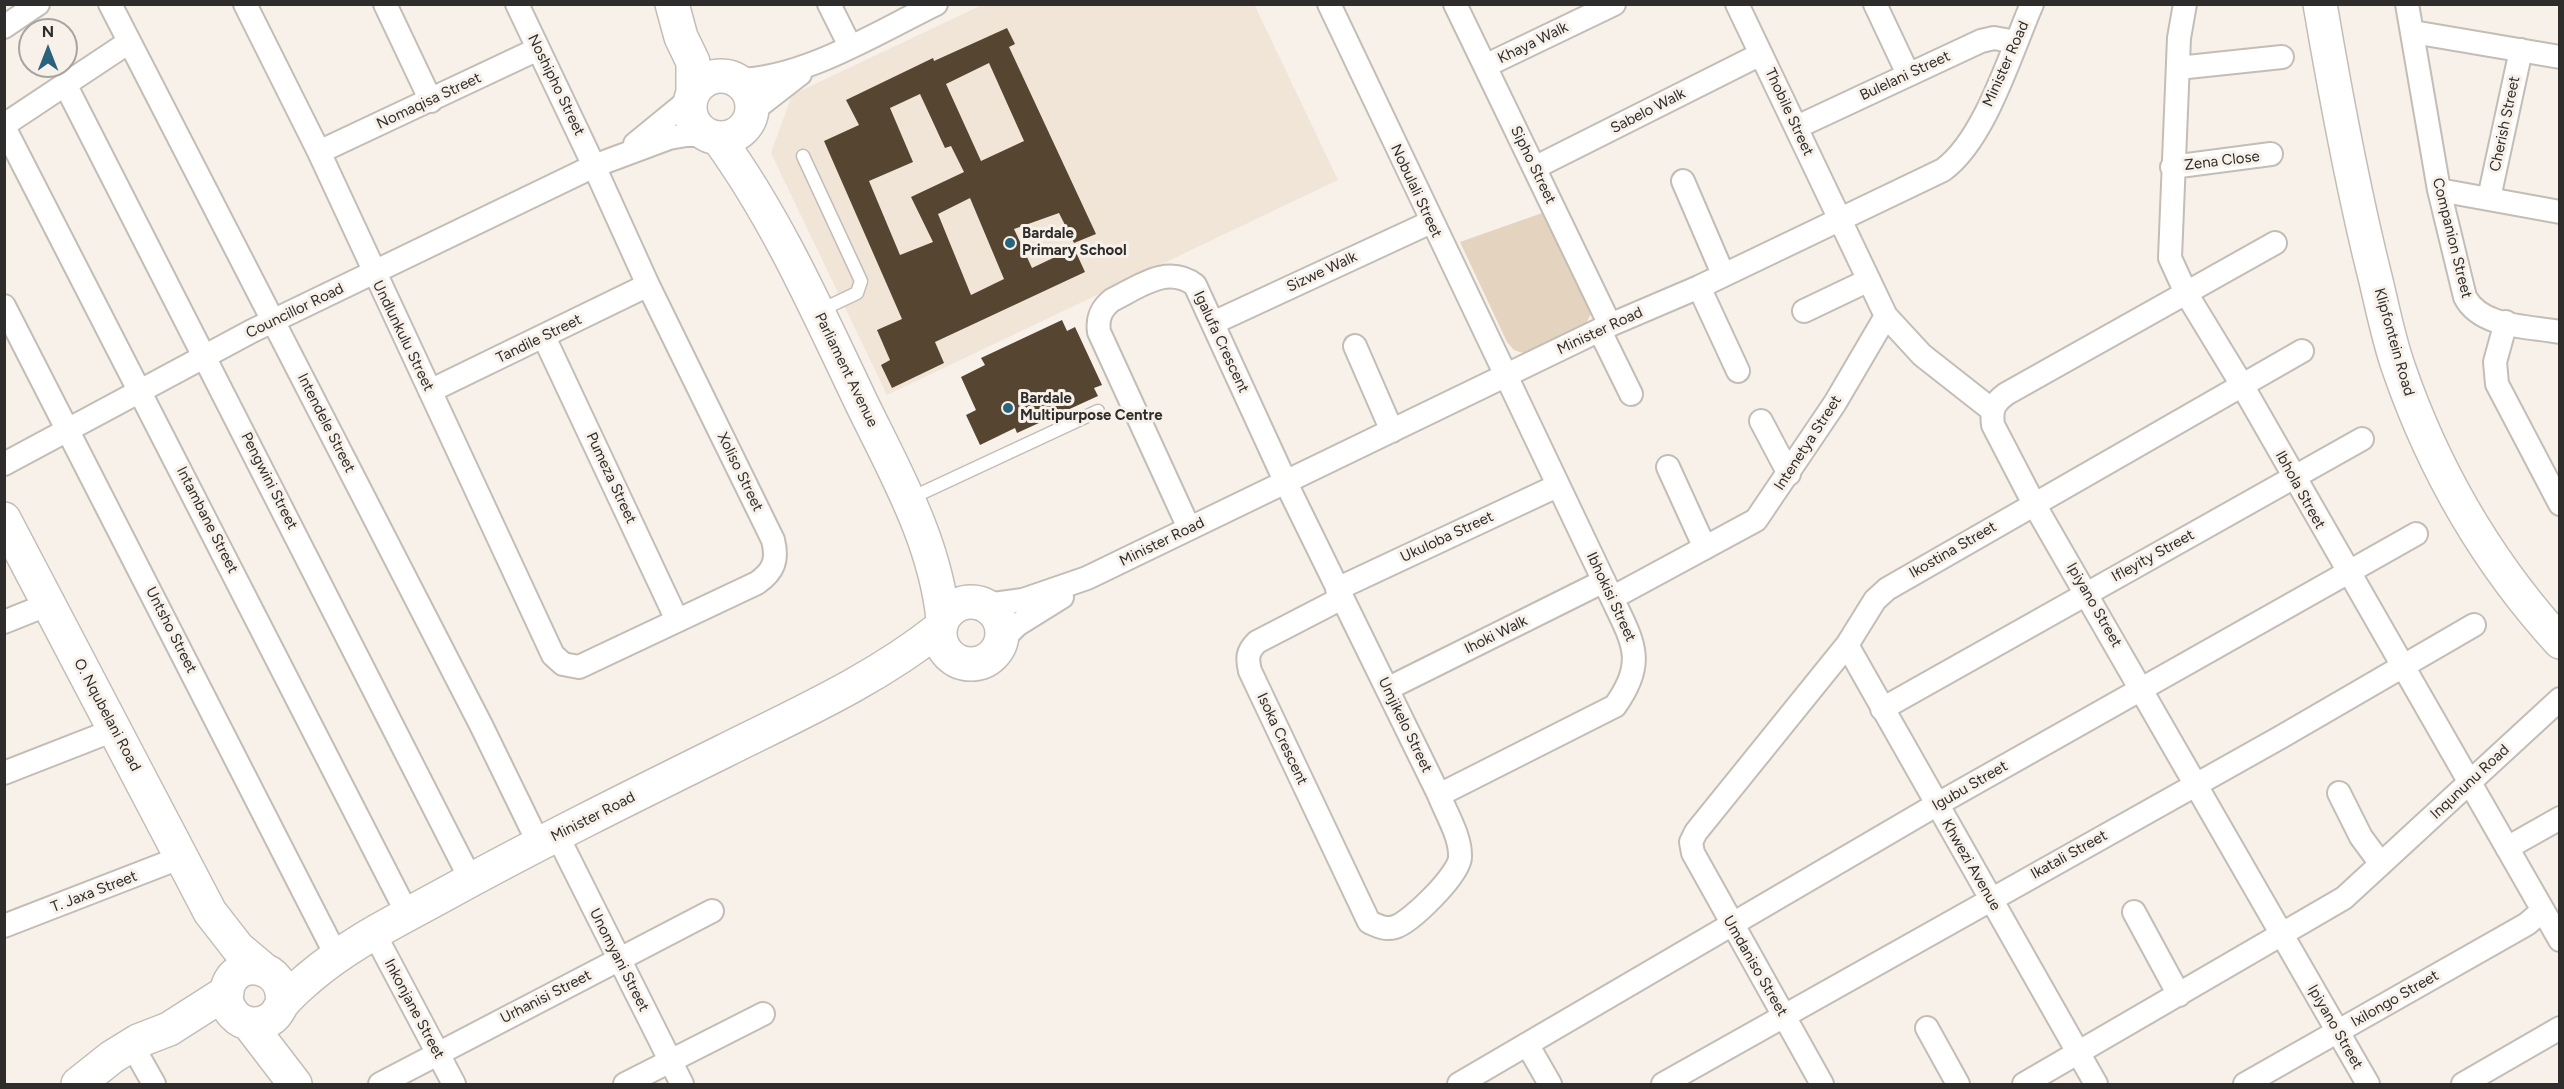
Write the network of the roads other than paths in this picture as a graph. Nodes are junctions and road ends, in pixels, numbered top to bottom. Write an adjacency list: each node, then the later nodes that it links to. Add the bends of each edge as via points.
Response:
1 (38, 4): 18 (street)
2 (110, 4): 20 (street, Intendele Street)
3 (245, 4): 40 (street, Undlunkulu Street)
4 (385, 4): 35 (street)
5 (517, 4): 23 (street, Noshipho Street)
6 (672, 4): 32 (street, via 705,51); 34 (street, via 693,62)
7 (829, 4): 22 (street)
8 (936, 4): 22 (street)
9 (1329, 4): 53 (street, Nobulali Street)
10 (1455, 4): 29 (street, Sipho Street)
11 (1614, 4): 29 (street, Khaya Walk)
12 (1737, 4): 25 (street, Thobile Street)
13 (1875, 4): 31 (street)
14 (2032, 4): 21 (street, Minister Road)
15 (2185, 4): 30 (street, Ibhola Street)
16 (2320, 4): 111 (street, Klipfontein Road, via 2344,147 2398,367 2425,434 2474,529 2517,593)
17 (2407, 4): 19 (street, Companion Street)
18 (4, 27)
19 (2413, 32): 24 (street); 48 (street, Companion Street)
20 (129, 42): 33 (street); 65 (street, Intendele Street)
21 (2016, 42): 31 (street, Bulelani Street, via 1987,39); 51 (street, Minister Road, via 1975,135 1962,155 1943,170)
22 (850, 46): 28 (street)
23 (538, 49): 35 (street, Nomaqisa Street); 44 (street, Noshipho Street)
24 (2521, 50): 27 (street); 49 (street, Cherish Street)
25 (1761, 54): 38 (street, Thobile Street); 46 (street, Sabelo Walk)
26 (2282, 57): 30 (street)
27 (2559, 57)
28 (816, 63): 32 (street, via 774,77); 36 (street)
29 (1485, 66): 46 (street, Sipho Street)
30 (2178, 68): 45 (street, Ibhola Street)
31 (1908, 74): 38 (street, Bulelani Street)
32 (732, 78): 34 (street, via 707,79); 36 (street, via 749,94)
33 (65, 84): 37 (street); 73 (street, Pengwini Street)
34 (692, 96): 39 (street, via 691,116 700,131); 41 (street, Councillor Road)
35 (431, 101): 40 (street, Nomaqisa Street)
36 (749, 117): 39 (street, via 735,134); 52 (street, Parliament Avenue, via 751,154)
37 (4, 126): 77 (street, Intambane Street)
38 (1797, 127): 51 (street, Thobile Street)
39 (713, 137): 41 (street, Councillor Road, via 669,138); 52 (street, Parliament Avenue)
40 (319, 152): 55 (street, Undlunkulu Street)
41 (624, 153): 44 (street, Councillor Road)
42 (2271, 154): 45 (street, Zena Close)
43 (803, 156): 63 (lane, via 861,281 857,293)
44 (594, 166): 55 (street, Councillor Road); 58 (street, Xoliso Street)
45 (2172, 167): 60 (street, Ibhola Street, via 2169,252)
46 (1534, 168): 68 (street, Sipho Street)
47 (1683, 181): 56 (street)
48 (2439, 190): 49 (street); 66 (street, Companion Street, via 2465,297 2479,314)
49 (2489, 198): 50 (street)
50 (2559, 212)
51 (1839, 220): 56 (street, Minister Road); 57 (street)
52 (772, 221): 63 (street, Parliament Avenue)
53 (1431, 222): 67 (street, Sizwe Walk); 75 (street, Nobulali Street)
54 (2276, 243): 60 (street)
55 (373, 273): 65 (street, Councillor Road); 78 (street, Undlunkulu Street)
56 (1723, 274): 59 (street, Minister Road)
57 (1869, 280): 62 (street); 64 (street)
58 (648, 285): 70 (street, Tandile Street); 106 (street, Xoliso Street, via 769,530 776,552 775,564 757,583)
59 (1699, 287): 68 (street, Minister Road); 74 (street)
60 (2186, 293): 76 (street, Ibhola Street); 80 (street, via 2006,394)
61 (4, 306): 83 (street, Untsho Street)
62 (1804, 311)
63 (818, 312): 94 (street, Parliament Avenue)
64 (1886, 316): 80 (street, via 1922,355); 88 (street, Intenetya Street)
65 (274, 321): 73 (street, Councillor Road); 129 (street, Intendele Street, via 502,766)
66 (2506, 322): 69 (street, Companion Street); 93 (street, via 2495,362 2497,384)
67 (1213, 323): 90 (street, Igalufa Crescent); 96 (street, Igalufa Crescent, via 1196,285 1164,275 1112,300 1098,323)
68 (1605, 328): 75 (street, Minister Road); 79 (street, Sipho Street)
69 (2559, 332)
70 (544, 337): 78 (street, Tandile Street); 106 (street, Pumeza Street)
71 (1355, 346): 84 (street)
72 (2302, 351): 76 (street, Ikostina Street)
73 (205, 356): 77 (street, Councillor Road); 134 (street, Pengwini Street)
74 (1738, 371)
75 (1506, 376): 84 (street, Minister Road); 91 (street, Ibhokisi Street)
76 (2242, 385): 89 (street, Ibhola Street); 92 (street, Ikostina Street)
77 (139, 391): 83 (street, Councillor Road); 140 (street, Intambane Street)
78 (430, 391): 114 (street, Undlunkulu Street, via 553,655)
79 (1631, 394)
80 (1992, 410): 92 (street, Ipiyano Street, via 1993,425)
81 (1098, 411): 94 (lane)
82 (1761, 421): 88 (street)
83 (67, 429): 86 (street, Councillor Road); 147 (street, Untsho Street)
84 (1392, 431): 90 (street, Minister Road)
85 (2362, 439): 89 (street, Ifleyity Street)
86 (4, 464)
87 (1668, 467): 98 (street)
88 (1789, 474): 98 (street, Intenetya Street, via 1756,520)
89 (2293, 478): 99 (street, Ibhola Street); 103 (street, Ifleyity Street)
90 (1287, 483): 96 (street, Minister Road); 102 (street, Umjikelo Street)
91 (1557, 486): 101 (street, Ibhokisi Street); 102 (street, Ukuloba Street)
92 (2034, 504): 103 (street, Ipiyano Street); 112 (street, Ikostina Street, via 1887,589 1875,600)
93 (2559, 504)
94 (913, 510): 105 (street, Parliament Avenue, via 965,590); 108 (street, Parliament Avenue, via 938,579)
95 (4, 519): 104 (street, O. Nqubelani Road)
96 (1190, 528): 100 (street, Minister Road)
97 (2416, 534): 99 (street, Igubu Street)
98 (1705, 548): 101 (street, Intenetya Street)
99 (2348, 575): 115 (street, Ibhola Street); 117 (street, Igubu Street)
100 (1088, 578): 105 (street, Minister Road, via 1023,600); 110 (street, Minister Road, via 1017,625)
101 (1608, 590): 118 (street, Ihoki Walk); 126 (street, Ibhokisi Street, via 1628,631 1635,657 1628,688 1615,706)
102 (1340, 593): 118 (street, Umjikelo Street); 141 (street, Isoka Crescent, via 1257,642 1247,658 1250,672)
103 (2087, 593): 117 (street, Ipiyano Street); 120 (street, Ifleyity Street)
104 (49, 604): 107 (street); 121 (street, O. Nqubelani Road)
105 (982, 604): 108 (street, via 958,604); 110 (street, via 1000,621)
106 (677, 620): 114 (street, Xoliso Street, via 587,665)
107 (4, 622)
108 (942, 623): 113 (street, via 944,648); 116 (street, Minister Road)
109 (2474, 625): 115 (street, Ikatali Street)
110 (1001, 641): 113 (street, via 988,659 974,664)
111 (2559, 642)
112 (1847, 645): 120 (street, Khwezi Avenue); 130 (street, Ikostina Street, via 1696,832)
113 (958, 661): 116 (street, Minister Road, via 920,666)
114 (563, 664)
115 (2402, 666): 123 (street, Ikatali Street); 124 (street, Ibhola Street)
116 (854, 687): 129 (street, Minister Road)
117 (2142, 688): 123 (street, Ipiyano Street); 127 (street, Igubu Street)
118 (1387, 689): 126 (street, Umjikelo Street)
119 (2559, 699): 124 (street, Inqununu Road)
120 (1882, 709): 127 (street, Khwezi Avenue)
121 (114, 730): 122 (street); 132 (street, O. Nqubelani Road)
122 (4, 773)
123 (2197, 783): 135 (street, Ikatali Street); 145 (street, Ipiyano Street)
124 (2468, 784): 131 (street, Ibhola Street); 133 (street, Inqununu Road)
125 (2339, 793): 133 (street, via 2361,837)
126 (1439, 795): 141 (street, Umjikelo Street, via 1459,848 1455,873 1398,927 1382,928)
127 (1936, 805): 135 (street, Khwezi Avenue); 142 (street, Igubu Street)
128 (2559, 818): 131 (street)
129 (548, 840): 134 (street, Minister Road); 148 (street, Unomyani Street)
130 (1691, 846): 142 (street, Umdaniso Street)
131 (2507, 848): 136 (street, Ibhola Street)
132 (182, 857): 138 (street, O. Nqubelani Road); 143 (street, T. Jaxa Street)
133 (2381, 864): 145 (street, Inqununu Road, via 2338,902)
134 (471, 880): 140 (street, Minister Road)
135 (1990, 899): 153 (street, Ikatali Street); 160 (street, Khwezi Avenue)
136 (2543, 910): 146 (street, Ibhola Street); 156 (street, Ixilongo Street, via 2527,924)
137 (712, 911): 148 (street, Urhanisi Street)
138 (210, 912): 149 (street, O. Nqubelani Road, via 238,948); 151 (street, O. Nqubelani Road)
139 (2134, 912): 150 (street)
140 (408, 915): 144 (street, Minister Road)
141 (1368, 922)
142 (1731, 924): 153 (street, Umdaniso Street); 157 (street, Igubu Street)
143 (4, 926)
144 (374, 933): 147 (street, Minister Road); 159 (street, Inkonjane Street)
145 (2282, 934): 150 (street, Inqununu Road); 156 (street, Ipiyano Street)
146 (2559, 940)
147 (336, 956): 149 (street, Minister Road); 151 (street, Minister Road)
148 (618, 960): 159 (street, Urhanisi Street); 161 (street, Unomyani Street)
149 (264, 969): 151 (street, O. Nqubelani Road, via 281,987)
150 (2180, 995): 160 (street, Inqununu Road)
151 (250, 1006): 158 (street, via 169,1029); 164 (street)
152 (763, 1014): 161 (street)
153 (1784, 1017): 171 (street, Ikatali Street); 172 (street, Umdaniso Street)
154 (1927, 1028): 173 (street)
155 (2559, 1028): 178 (street)
156 (2337, 1032): 176 (street, Ixilongo Street); 177 (street, Ipiyano Street)
157 (1527, 1044): 169 (street, Igubu Street); 170 (street)
158 (132, 1045): 162 (street); 163 (street)
159 (438, 1053): 165 (street, Urhanisi Street); 166 (street, Inkonjane Street)
160 (2078, 1054): 174 (street, Inqununu Road); 175 (street, Khwezi Avenue)
161 (670, 1061): 167 (street); 168 (street, Unomyani Street)
162 (78, 1084)
163 (154, 1084)
164 (296, 1084)
165 (380, 1084)
166 (454, 1084)
167 (625, 1084)
168 (682, 1084)
169 (1459, 1084)
170 (1550, 1084)
171 (1663, 1084)
172 (1822, 1084)
173 (1958, 1084)
174 (2024, 1084)
175 (2096, 1084)
176 (2244, 1084)
177 (2368, 1084)
178 (2463, 1084)

